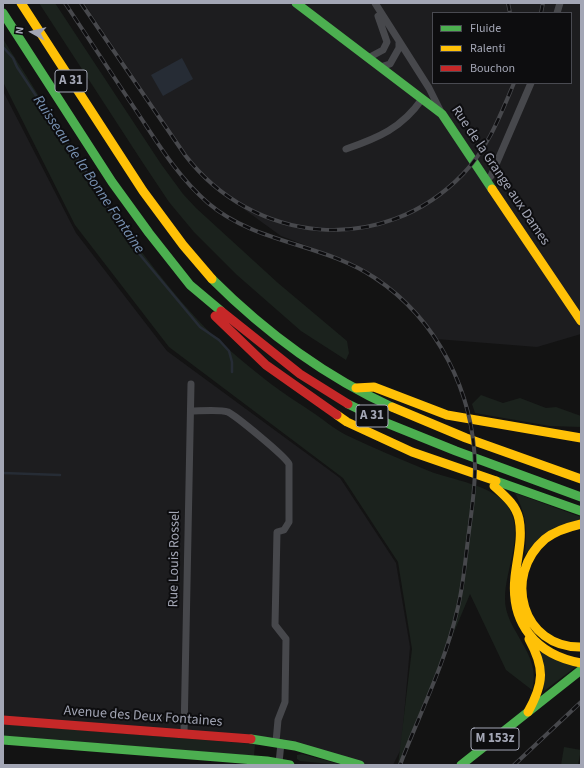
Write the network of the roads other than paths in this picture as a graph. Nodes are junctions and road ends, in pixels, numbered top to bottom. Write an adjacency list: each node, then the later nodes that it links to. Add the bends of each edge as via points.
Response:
1 (21, 3): 16 (main road, A 31, via 141,189 184,246 236,303 277,338)
2 (296, 3): 6 (main road)
3 (374, 3): 5 (street, Rue de la Grange aux Dames); 6 (street, via 387,42 384,50)
4 (3, 13): 13 (main road, A 31, via 112,182)
5 (399, 43): 7 (street, via 390,64); 10 (street, Rue de la Grange aux Dames, via 429,88)
6 (368, 58): 7 (main road)
7 (380, 68): 9 (main road)
8 (531, 84): 12 (street)
9 (422, 99): 10 (main road); 11 (street, via 410,115 384,134)
10 (442, 114): 12 (main road, Rue de la Grange aux Dames)
11 (346, 149)
12 (487, 180): 14 (main road, Rue de la Grange aux Dames)
13 (190, 285): 21 (main road, via 239,341 266,365 317,402 379,438); 23 (main road, A 31, via 274,357 357,409 456,451)
14 (581, 321)
15 (191, 384): 17 (street, Rue Louis Rossel)
16 (354, 388): 19 (main road, via 374,387 447,415); 22 (main road, A 31, via 422,420)
17 (190, 411): 32 (street, Rue Louis Rossel); 34 (street, via 227,412 275,449 289,464 289,522 284,530 277,532 275,625 286,639 285,702 278,720)
18 (581, 434): 19 (main road)
19 (568, 436): 20 (main road)
20 (581, 438)
21 (445, 464): 24 (main road); 26 (main road, via 494,486 514,503 521,529 513,588 514,604)
22 (581, 478)
23 (581, 497)
24 (581, 511)
25 (581, 524): 27 (main road, via 562,529 536,547 527,560 520,589 522,605 530,621 540,632 560,644)
26 (523, 629): 28 (main road, via 534,641 557,657); 30 (main road, via 541,666 542,683)
27 (581, 646)
28 (581, 663)
29 (581, 670): 30 (main road, M 153z)
30 (528, 712): 39 (main road, M 153z)
31 (3, 720): 32 (main road, Avenue des Deux Fontaines)
32 (184, 734): 34 (main road, Avenue des Deux Fontaines)
33 (3, 740): 35 (main road)
34 (279, 743): 36 (street); 38 (main road, Avenue des Deux Fontaines)
35 (267, 763): 36 (main road)
36 (279, 763): 37 (main road)
37 (290, 765)
38 (360, 765)
39 (461, 765)

